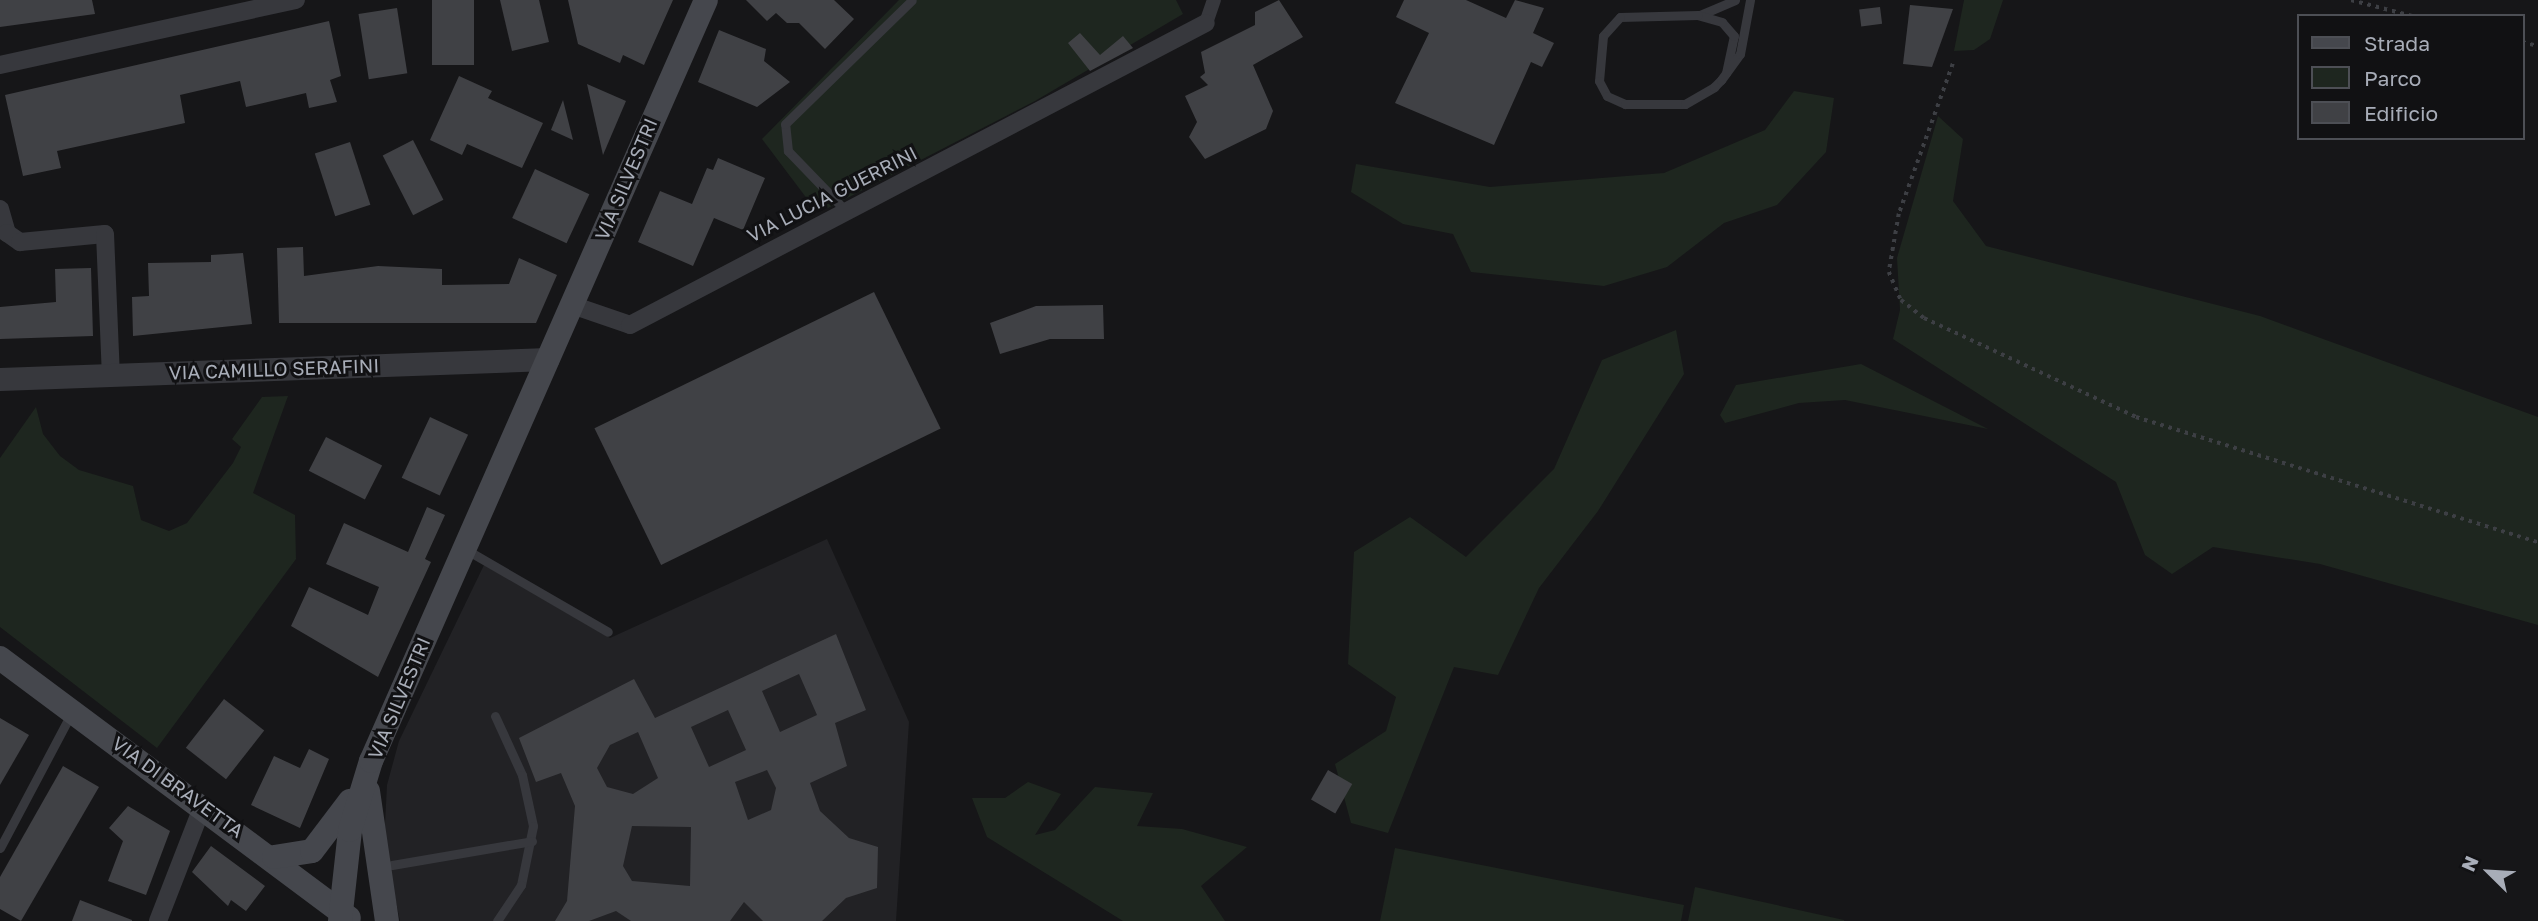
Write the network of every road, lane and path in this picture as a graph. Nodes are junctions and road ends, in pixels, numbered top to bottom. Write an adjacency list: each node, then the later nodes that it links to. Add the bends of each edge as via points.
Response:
1 (296, 0): 12 (street)
2 (706, 0): 16 (main road, VIA SILVESTRI)
3 (912, 0): 15 (lane, via 785,124 788,151)
4 (1213, 0): 10 (street)
5 (1735, 0): 9 (lane)
6 (1750, 0): 13 (lane, via 1741,50)
7 (2351, 0): 8 (path)
8 (2404, 14)
9 (1698, 15): 13 (lane, via 1731,28); 13 (lane, via 1612,21 1603,36 1601,87 1620,103 1678,105 1709,91)
10 (1206, 23): 15 (street, VIA LUCIA GUERRINI, via 1109,77)
11 (1953, 64): 20 (path, via 1899,214 1889,272 1901,300 1924,318 2136,416)
12 (0, 65)
13 (1726, 73)
14 (0, 209): 18 (street, via 7,233 20,242 105,234)
15 (844, 209): 16 (street, VIA LUCIA GUERRINI, via 630,325)
16 (572, 305): 17 (main road, VIA SILVESTRI)
17 (548, 359): 18 (street, VIA CAMILLO SERAFINI); 21 (main road, VIA SILVESTRI)
18 (111, 375): 19 (street, VIA CAMILLO SERAFINI)
19 (0, 379)
20 (2538, 542)
21 (464, 548): 22 (lane); 26 (main road, VIA SILVESTRI)
22 (608, 632)
23 (0, 658): 24 (main road, VIA DI BRAVETTA)
24 (73, 709): 27 (main road, VIA DI BRAVETTA); 29 (lane)
25 (495, 716): 28 (lane, via 531,802)
26 (367, 773): 30 (main road, VIA SILVESTRI, via 320,845 295,858); 32 (main road, VIA SILVESTRI, via 348,842); 34 (main road, VIA SILVESTRI, via 372,849)
27 (203, 805): 30 (main road, VIA DI BRAVETTA); 33 (street)
28 (532, 841): 31 (lane); 35 (lane, via 521,885)
29 (0, 848)
30 (274, 857): 32 (main road, VIA DI BRAVETTA)
31 (392, 865)
32 (345, 918)
33 (158, 921)
34 (387, 921)
35 (496, 921)

